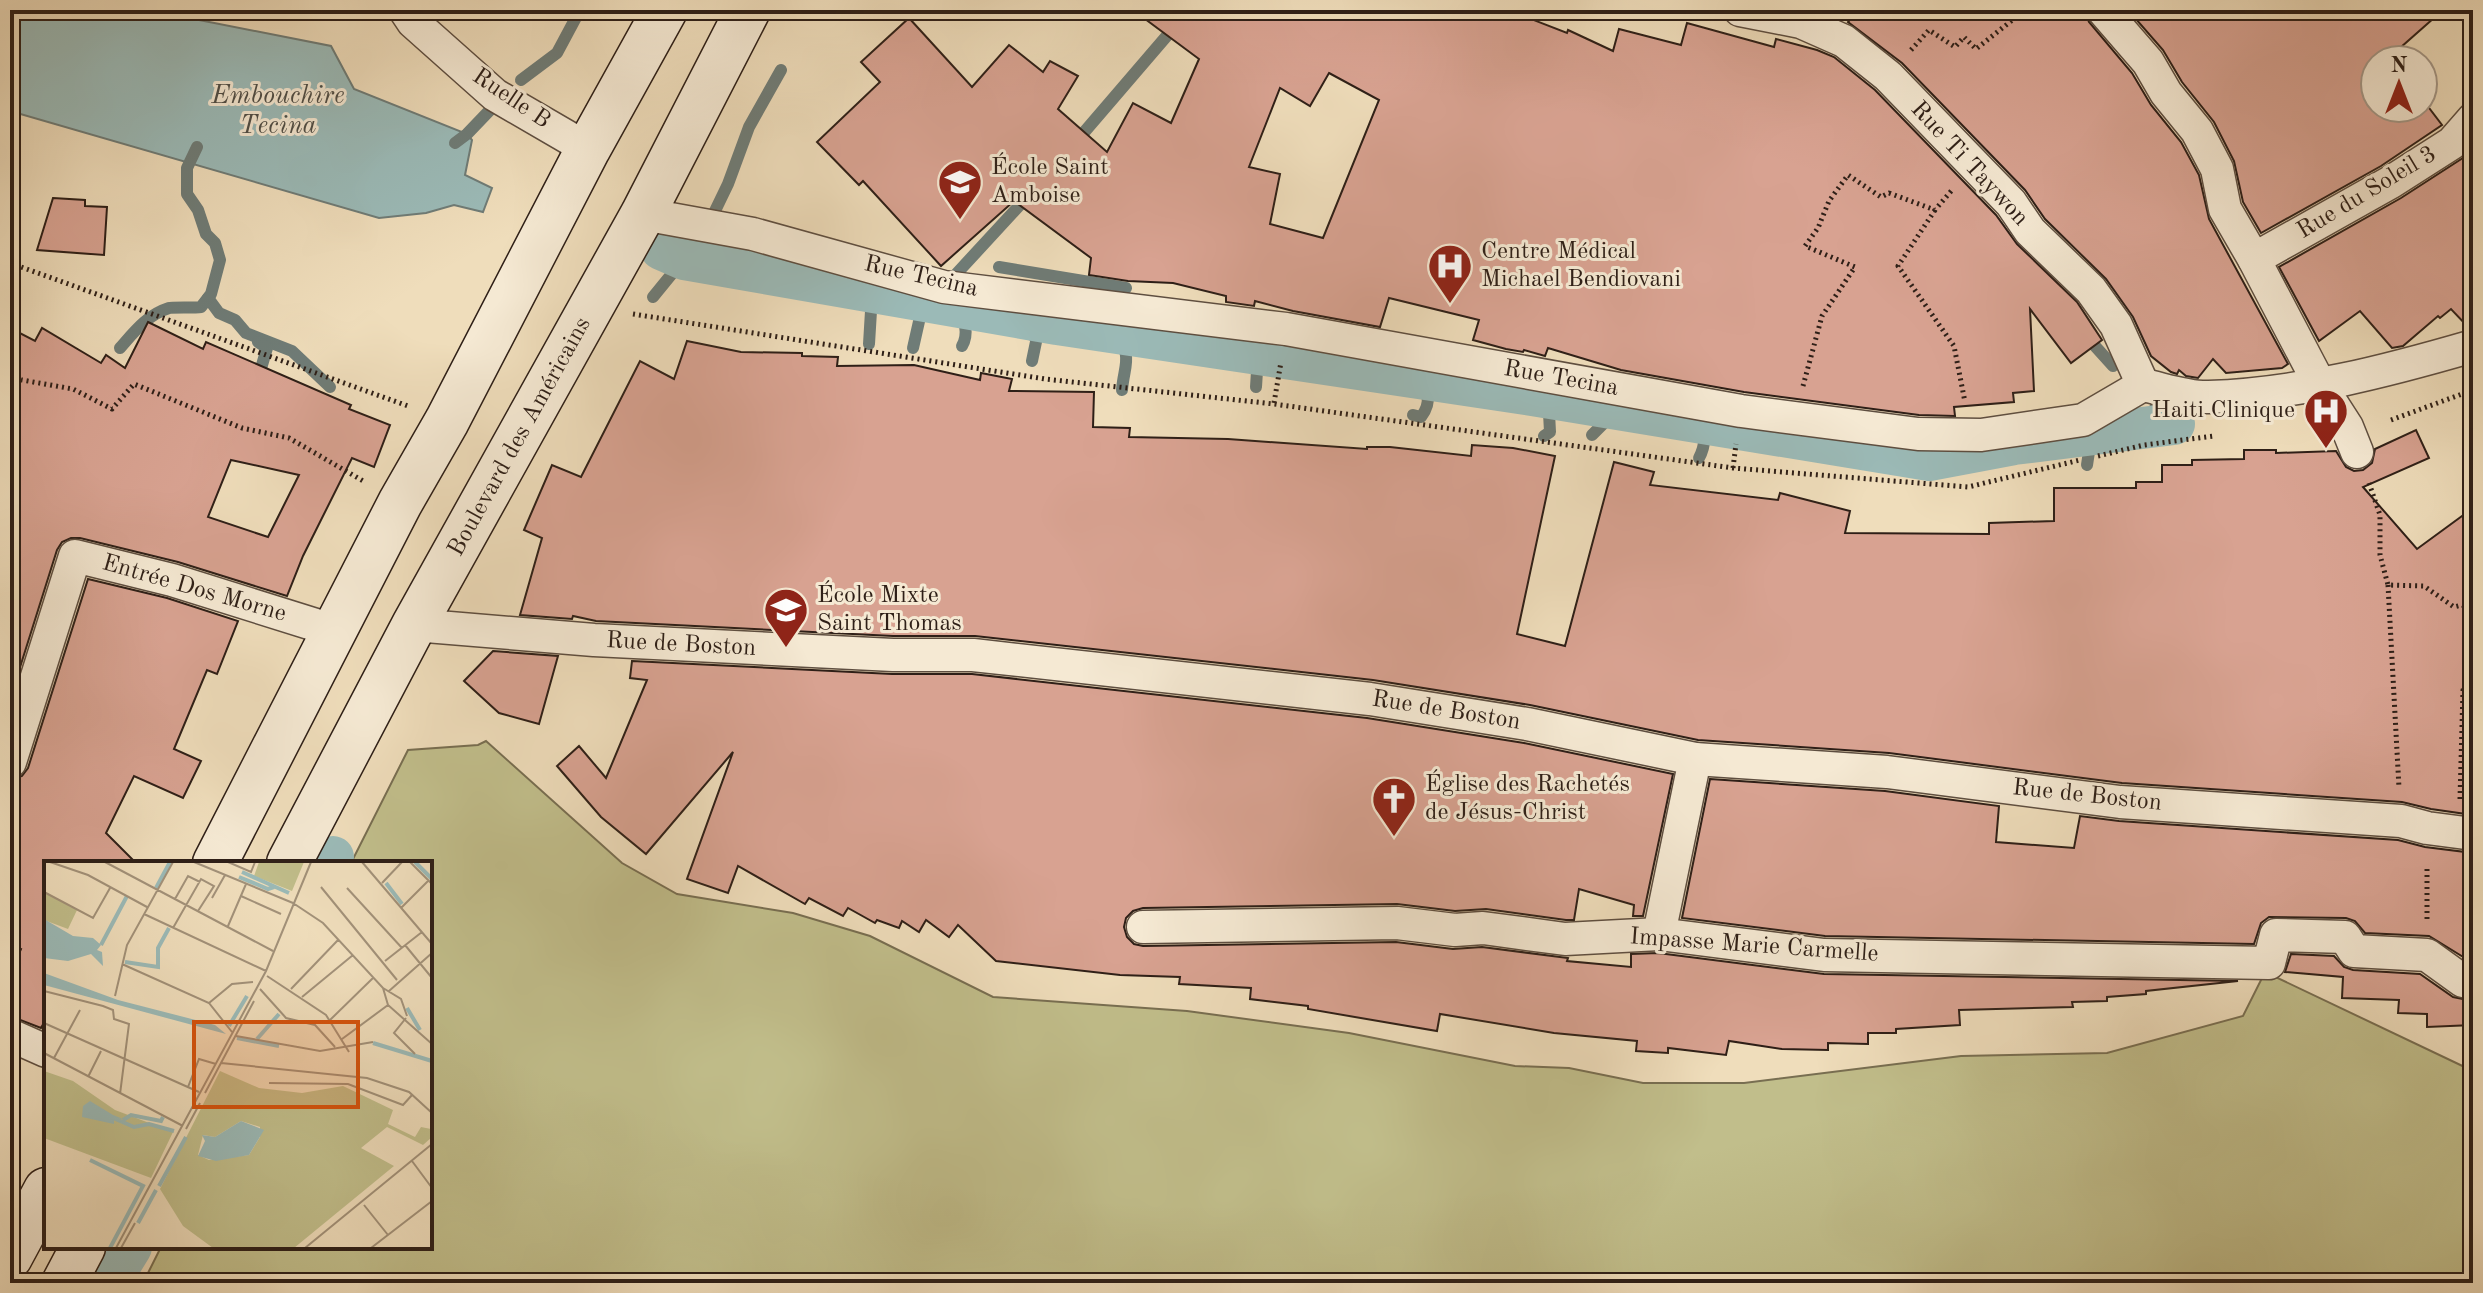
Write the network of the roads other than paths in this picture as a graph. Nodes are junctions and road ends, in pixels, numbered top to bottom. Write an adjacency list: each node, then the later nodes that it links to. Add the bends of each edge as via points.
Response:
1 (405, 10): 7 (street, Ruelle B, via 495,95)
2 (665, 10): 7 (main road)
3 (748, 10): 8 (main road, Boulevard des Américains)
4 (1740, 10): 12 (street, Rue Ti Taywon, via 1801,22 1844,41 1888,76 2091,290 2116,325)
5 (2103, 10): 9 (street, via 2197,131 2217,169 2225,209)
6 (2473, 119): 9 (street, Rue du Soleil 3, via 2452,143 2391,182)
7 (588, 149): 15 (main road)
8 (643, 214): 12 (street, Rue Tecina, via 753,234 944,287 1286,329 1741,411 1918,434 1981,435 2083,420); 14 (main road, Boulevard des Américains)
9 (2254, 259): 11 (street)
10 (2473, 346): 11 (street, via 2384,372)
11 (2319, 381): 12 (street, via 2206,398); 13 (street)
12 (2143, 385)
13 (2352, 440)
14 (414, 625): 16 (street, Rue de Boston, via 594,640 973,655 1370,699); 20 (main road, Boulevard des Américains)
15 (335, 631): 17 (street, Entrée Dos Morne, via 75,556); 19 (main road)
16 (1695, 759): 18 (street, Rue de Boston, via 1887,772 2120,802 2414,824); 22 (street)
17 (10, 762)
18 (2467, 833)
19 (216, 861)
20 (290, 861)
21 (1143, 927): 22 (street, Impasse Marie Carmelle, via 1397,923 1565,939)
22 (1659, 934): 23 (street, Impasse Marie Carmelle, via 1824,955 2269,963 2276,935 2345,937 2354,951 2427,955 2463,981)
23 (2473, 982)
24 (10, 1035): 25 (street)
25 (44, 1050)
26 (44, 1194): 28 (main road)
27 (82, 1249): 29 (main road)
28 (10, 1257)
29 (64, 1283)

